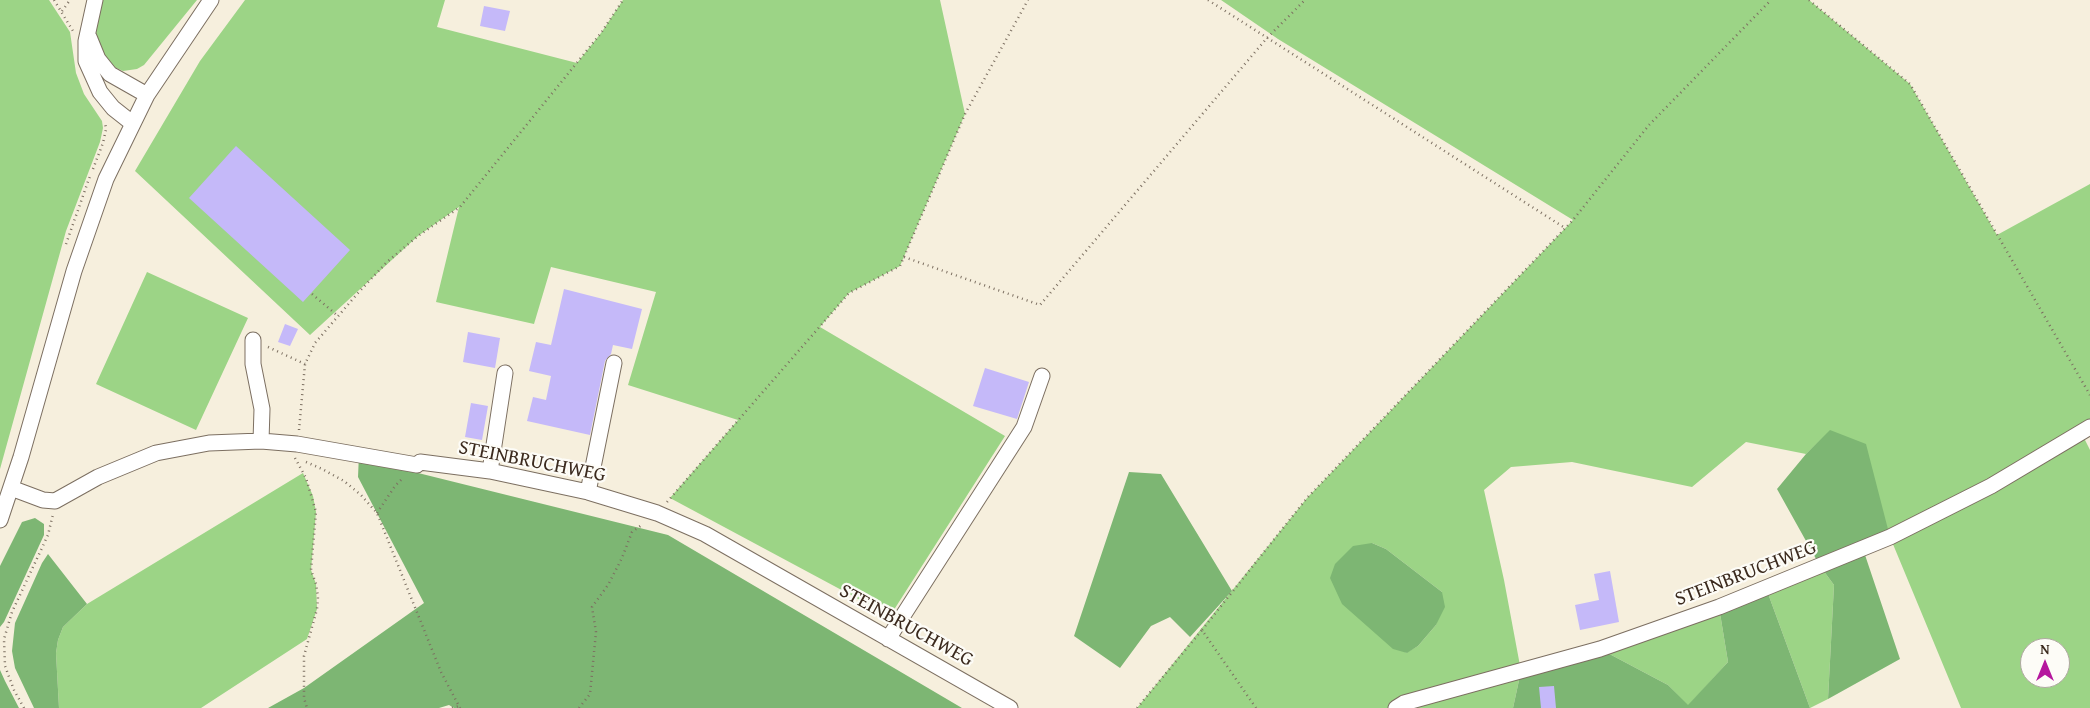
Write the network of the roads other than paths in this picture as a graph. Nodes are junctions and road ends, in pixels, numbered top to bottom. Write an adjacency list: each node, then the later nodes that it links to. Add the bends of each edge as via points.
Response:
1 (95, 0): 3 (street)
2 (211, 0): 4 (street)
3 (81, 36): 4 (street, via 103,67); 5 (street, via 91,76 100,92)
4 (147, 95): 5 (street)
5 (132, 123): 13 (street, via 89,226)
6 (253, 340): 11 (street, via 253,364 262,409)
7 (614, 363): 14 (street)
8 (505, 373): 12 (street)
9 (1042, 376): 16 (street, via 1024,427)
10 (2090, 427): 18 (street, STEINBRUCHWEG, via 1992,486 1890,537 1719,607 1600,648 1404,703)
11 (261, 441): 12 (street, STEINBRUCHWEG, via 298,444 416,465 420,462); 13 (street, STEINBRUCHWEG, via 209,443 156,454 98,476 55,501)
12 (490, 471): 14 (street, STEINBRUCHWEG)
13 (11, 488): 15 (street)
14 (588, 492): 16 (street, STEINBRUCHWEG, via 657,513 705,534)
15 (0, 520)
16 (888, 639): 17 (street, STEINBRUCHWEG)
17 (1010, 708)
18 (1396, 708)

